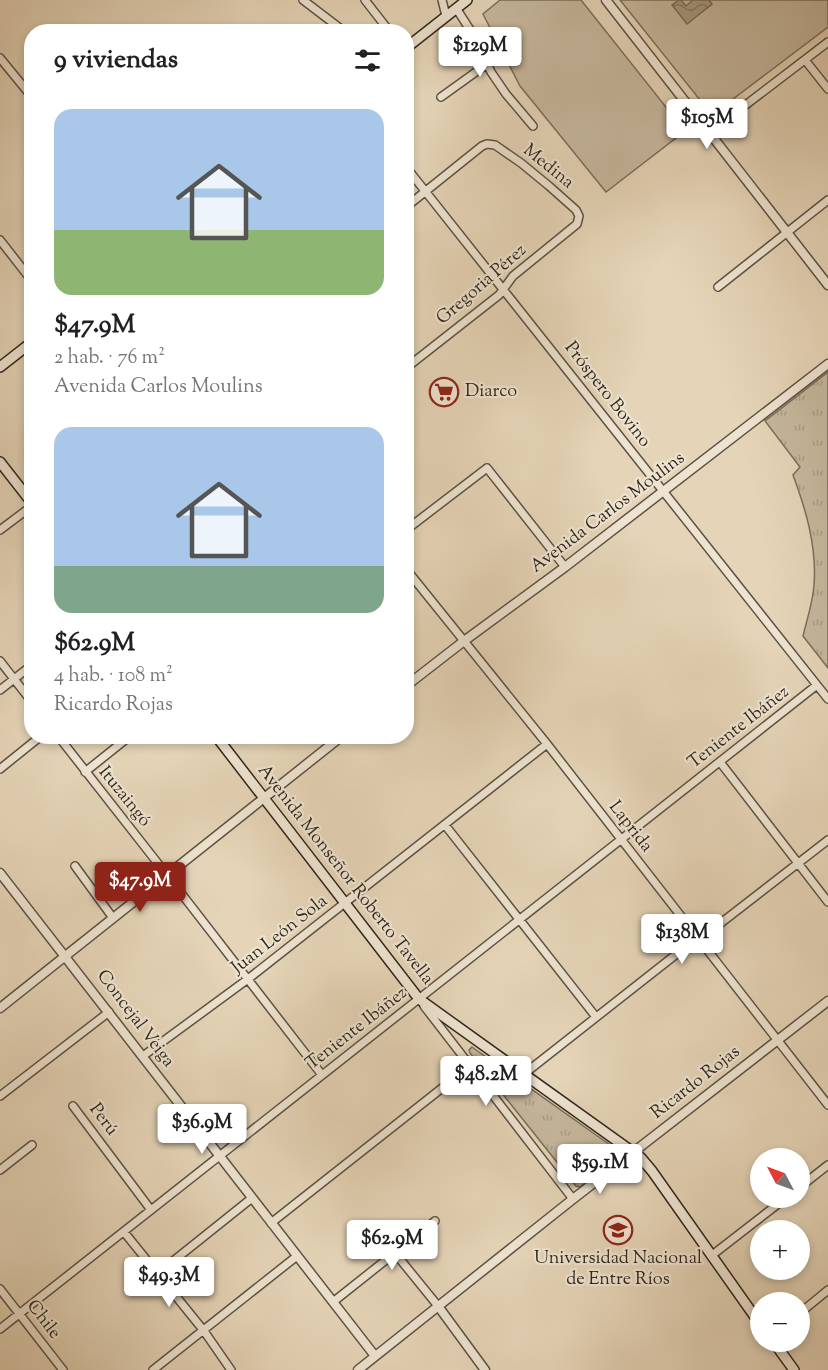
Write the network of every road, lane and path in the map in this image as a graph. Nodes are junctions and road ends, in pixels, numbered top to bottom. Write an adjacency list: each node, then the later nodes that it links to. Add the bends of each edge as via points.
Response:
1 (303, 0): 8 (street)
2 (365, 0): 9 (street)
3 (442, 0): 7 (street)
4 (466, 0): 6 (main road)
5 (606, 0): 19 (street)
6 (456, 8): 7 (main road); 14 (street)
7 (446, 16): 10 (main road)
8 (334, 24)
9 (384, 24)
10 (414, 42)
11 (828, 42): 13 (street)
12 (0, 58): 15 (street)
13 (805, 60): 16 (street); 19 (street)
14 (487, 64): 17 (street); 18 (street)
15 (24, 88)
16 (828, 89)
17 (441, 97)
18 (533, 126)
19 (710, 133): 25 (street)
20 (414, 176): 21 (street, Próspero Bovino)
21 (426, 191): 23 (street); 24 (street, Medina, via 482,146 495,145 567,201 579,216); 30 (street, Próspero Bovino)
22 (828, 200): 25 (street)
23 (414, 201)
24 (577, 224): 30 (street, Gregoria Pérez, via 513,276)
25 (788, 232): 28 (street); 29 (street)
26 (0, 240): 27 (street)
27 (24, 271)
28 (828, 285)
29 (718, 287)
30 (504, 289): 32 (street, Gregoria Pérez); 36 (street, Próspero Bovino)
31 (24, 348): 34 (main road)
32 (414, 362)
33 (828, 364): 36 (street, Avenida Carlos Moulins)
34 (0, 367)
35 (0, 462): 37 (main road)
36 (663, 491): 41 (street, Avenida Carlos Moulins); 48 (street, Próspero Bovino)
37 (24, 494)
38 (24, 510): 40 (street)
39 (414, 524): 41 (street, via 487,468)
40 (0, 530)
41 (565, 567): 43 (street, Avenida Carlos Moulins)
42 (414, 579): 43 (street, Laprida)
43 (464, 641): 47 (street, Avenida Carlos Moulins); 57 (street, Laprida)
44 (0, 662): 46 (street)
45 (24, 671): 46 (street)
46 (14, 679): 49 (street); 50 (street)
47 (414, 680)
48 (817, 685): 51 (street, Próspero Bovino); 58 (street, Teniente Ibáñez)
49 (0, 690)
50 (24, 692)
51 (828, 699)
52 (31, 744): 59 (street)
53 (64, 744): 60 (street, Ituzaingó)
54 (120, 744): 60 (street)
55 (222, 744): 61 (main road, Avenida Monseñor Roberto Tavella)
56 (332, 744): 61 (street)
57 (547, 744): 62 (street, Juan León Sola); 63 (street, Laprida)
58 (720, 762): 63 (street, Teniente Ibáñez); 65 (street)
59 (0, 768)
60 (85, 772): 68 (street, Ituzaingó)
61 (264, 798): 68 (street); 70 (main road, Avenida Monseñor Roberto Tavella)
62 (445, 825): 70 (street, Juan León Sola); 72 (street)
63 (621, 840): 72 (street, Teniente Ibáñez); 73 (street, Laprida)
64 (828, 840): 65 (street)
65 (798, 863): 69 (street); 73 (street)
66 (75, 866): 71 (street)
67 (0, 873): 74 (street, Concejal Veiga)
68 (168, 875): 71 (street); 75 (street, Ituzaingó)
69 (828, 902)
70 (345, 903): 75 (street, Juan León Sola); 76 (main road, Avenida Monseñor Roberto Tavella)
71 (113, 918): 74 (street)
72 (520, 920): 76 (street, Teniente Ibáñez); 80 (street)
73 (698, 939): 80 (street); 81 (street, Laprida)
74 (66, 956): 78 (street); 79 (street, Concejal Veiga)
75 (248, 979): 82 (street, Juan León Sola); 85 (street, Ituzaingó)
76 (419, 999): 83 (street); 84 (main road, Avenida Monseñor Roberto Tavella); 85 (street, Teniente Ibáñez)
77 (828, 1001): 81 (street, Ricardo Rojas)
78 (0, 1008)
79 (109, 1012): 82 (street, Concejal Veiga); 86 (street)
80 (596, 1017): 84 (street)
81 (778, 1041): 87 (street, Laprida); 90 (street, Ricardo Rojas)
82 (143, 1056): 91 (street, Concejal Veiga)
83 (470, 1066): 96 (street); 100 (street)
84 (524, 1074): 90 (main road, Avenida Monseñor Roberto Tavella)
85 (322, 1075): 91 (street, Teniente Ibáñez)
86 (0, 1096)
87 (828, 1105)
88 (73, 1106): 98 (street, Perú)
89 (32, 1145): 93 (street)
90 (633, 1152): 96 (street, Ricardo Rojas); 104 (main road, Avenida Monseñor Roberto Tavella, via 652,1171)
91 (220, 1157): 95 (street, Concejal Veiga); 98 (street, Teniente Ibáñez)
92 (828, 1165): 94 (street)
93 (0, 1170)
94 (810, 1179)
95 (252, 1198): 100 (street, Concejal Veiga); 105 (street)
96 (573, 1199): 110 (street, Ricardo Rojas)
97 (773, 1208): 104 (street)
98 (152, 1210): 101 (street, Teniente Ibáñez)
99 (435, 1221): 102 (street)
100 (271, 1223): 103 (street, Concejal Veiga)
101 (124, 1232): 105 (street); 112 (street, Teniente Ibáñez)
102 (395, 1253): 108 (street); 110 (street)
103 (297, 1256): 108 (street, Concejal Veiga); 114 (street)
104 (711, 1256): 111 (main road, Avenida Monseñor Roberto Tavella)
105 (157, 1274): 114 (street)
106 (0, 1289): 112 (street, Chile)
107 (828, 1290): 109 (street)
108 (333, 1302): 116 (street, Concejal Veiga)
109 (810, 1304)
110 (438, 1306): 116 (street, Ricardo Rojas); 121 (street)
111 (750, 1310)
112 (19, 1314): 113 (street, Teniente Ibáñez); 117 (street, Chile)
113 (0, 1329)
114 (204, 1330): 118 (street); 119 (street)
115 (781, 1352): 122 (main road)
116 (375, 1356): 120 (street, Ricardo Rojas)
117 (63, 1370)
118 (153, 1370)
119 (231, 1370)
120 (358, 1370)
121 (485, 1370)
122 (794, 1370)

